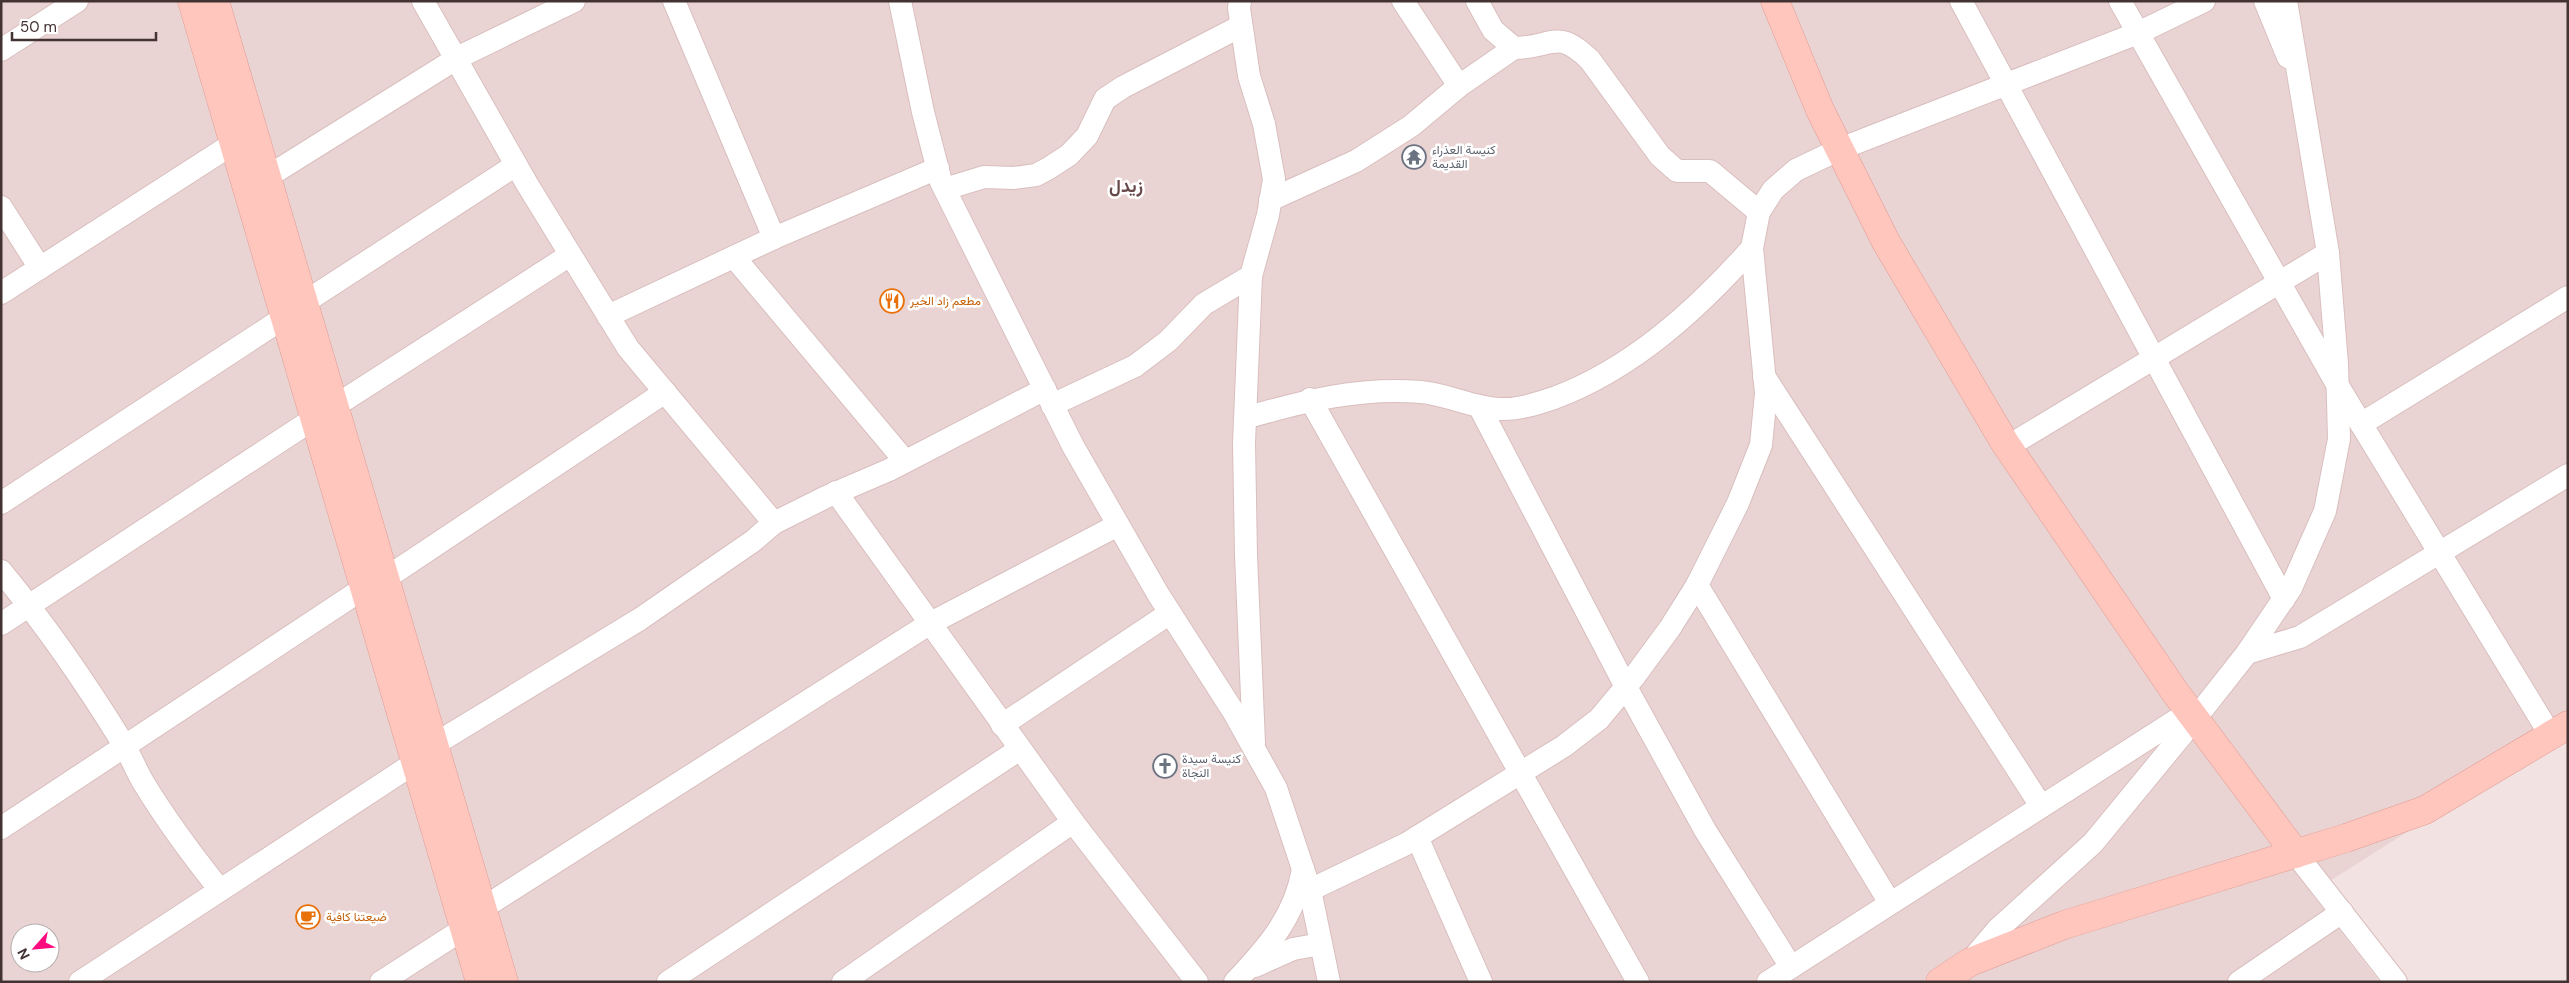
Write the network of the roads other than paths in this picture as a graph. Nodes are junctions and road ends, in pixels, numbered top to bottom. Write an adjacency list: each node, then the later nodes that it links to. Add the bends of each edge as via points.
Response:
1 (77, 1): 20 (street)
2 (192, 1): 25 (street)
3 (215, 1): 29 (street)
4 (423, 1): 21 (street)
5 (574, 1): 21 (street)
6 (674, 1): 34 (street)
7 (900, 1): 28 (street)
8 (1240, 1): 17 (street)
9 (1477, 1): 19 (street, via 1493,30)
10 (1775, 1): 26 (street)
11 (1961, 1): 23 (street)
12 (2120, 1): 18 (street)
13 (2204, 1): 18 (street)
14 (2265, 1): 22 (street)
15 (2286, 1): 22 (street)
16 (1408, 3): 24 (street)
17 (1241, 26): 30 (street, via 1105,99 1087,136 1069,155 1049,168 1036,175 984,177); 31 (street, via 1249,76 1264,124 1274,179)
18 (2138, 33): 23 (street); 41 (street)
19 (1514, 48): 24 (street); 33 (street, via 1532,48 1559,40 1576,46 1590,60 1660,156 1677,171 1710,171)
20 (1, 50)
21 (455, 60): 27 (street); 29 (street)
22 (2300, 83): 36 (street)
23 (2006, 85): 26 (street); 46 (street)
24 (1459, 86): 31 (street, via 1411,126 1356,161)
25 (234, 143): 39 (street); 44 (street)
26 (1840, 150): 33 (street, via 1796,170 1773,190); 56 (street, via 1886,242)
27 (516, 165): 37 (street); 44 (street)
28 (938, 168): 30 (street); 34 (street)
29 (267, 177): 44 (street)
30 (945, 189): 50 (street)
31 (1270, 200): 40 (street)
32 (1, 207): 39 (street)
33 (1758, 212): 35 (street)
34 (774, 238): 38 (street)
35 (1752, 248): 47 (street); 52 (street, via 1725,279 1671,328 1616,368 1568,392 1530,406 1499,409)
36 (2328, 253): 41 (street); 48 (street)
37 (570, 255): 45 (street); 53 (street)
38 (734, 257): 45 (street); 57 (street)
39 (40, 268): 42 (street)
40 (1251, 276): 50 (street, via 1204,304 1168,341 1135,366); 54 (street)
41 (2280, 283): 46 (street); 48 (street)
42 (1, 293)
43 (2568, 297): 55 (street)
44 (295, 309): 53 (street); 60 (street)
45 (608, 316): 49 (street, via 628,348)
46 (2154, 359): 56 (street); 67 (street)
47 (1764, 376): 66 (street, via 1766,393 1760,445 1738,504); 82 (street)
48 (2338, 386): 55 (street); 67 (street, via 2339,438 2326,511)
49 (665, 392): 61 (street); 65 (street)
50 (1048, 397): 57 (street); 62 (street)
51 (1310, 399): 52 (street, via 1356,392 1422,392); 54 (street); 81 (street)
52 (1479, 406): 73 (street)
53 (325, 412): 65 (street); 68 (street)
54 (1245, 418): 79 (street, via 1246,555)
55 (2361, 424): 63 (street)
56 (2007, 447): 74 (street)
57 (905, 462): 59 (street)
58 (2568, 475): 63 (street)
59 (836, 492): 61 (street); 71 (street)
60 (1, 503)
61 (774, 523): 80 (street, via 640,620)
62 (1118, 525): 69 (street); 71 (street)
63 (2440, 553): 72 (street, via 2300,638); 76 (street)
64 (1, 572): 68 (street)
65 (375, 583): 77 (street); 80 (street)
66 (1697, 585): 73 (street); 90 (street)
67 (2284, 599): 72 (street)
68 (30, 605): 70 (street); 77 (street)
69 (1170, 613): 75 (street); 79 (street)
70 (1, 624)
71 (929, 624): 75 (street); 91 (street)
72 (2247, 653): 74 (street)
73 (1626, 687): 81 (street, via 1599,719 1564,746); 96 (street, via 1704,830)
74 (2192, 715): 82 (street); 86 (street); 95 (street, via 2093,843 1997,930)
75 (1002, 724): 78 (street)
76 (2559, 731): 86 (street, via 2425,810)
77 (125, 746): 84 (street); 88 (street, via 142,780 186,848)
78 (1020, 749): 83 (street); 103 (street)
79 (1254, 749): 87 (street, via 1276,788)
80 (425, 753): 88 (street); 91 (street); 93 (street)
81 (1520, 773): 85 (street); 108 (street)
82 (2042, 806): 90 (street)
83 (1074, 822): 104 (street); 105 (street)
84 (1, 828)
85 (1417, 837): 89 (street); 107 (street)
86 (2296, 854): 92 (street); 95 (street, via 2064,925)
87 (1303, 869): 89 (street); 98 (street, via 1284,921 1269,946)
88 (220, 890): 97 (street)
89 (1310, 890): 94 (street)
90 (1890, 904): 96 (street)
91 (483, 908): 102 (street)
92 (2342, 912): 111 (street); 112 (street)
93 (464, 928): 100 (street); 101 (street)
94 (1321, 944): 98 (street, via 1293,949); 106 (street)
95 (1970, 962): 110 (street)
96 (1791, 967): 109 (street)
97 (108, 974): 99 (street)
98 (1240, 976)
99 (80, 982)
100 (381, 982)
101 (480, 982)
102 (504, 982)
103 (668, 982)
104 (843, 982)
105 (1197, 982)
106 (1329, 982)
107 (1481, 982)
108 (1638, 982)
109 (1768, 982)
110 (1940, 982)
111 (2239, 982)
112 (2396, 982)

